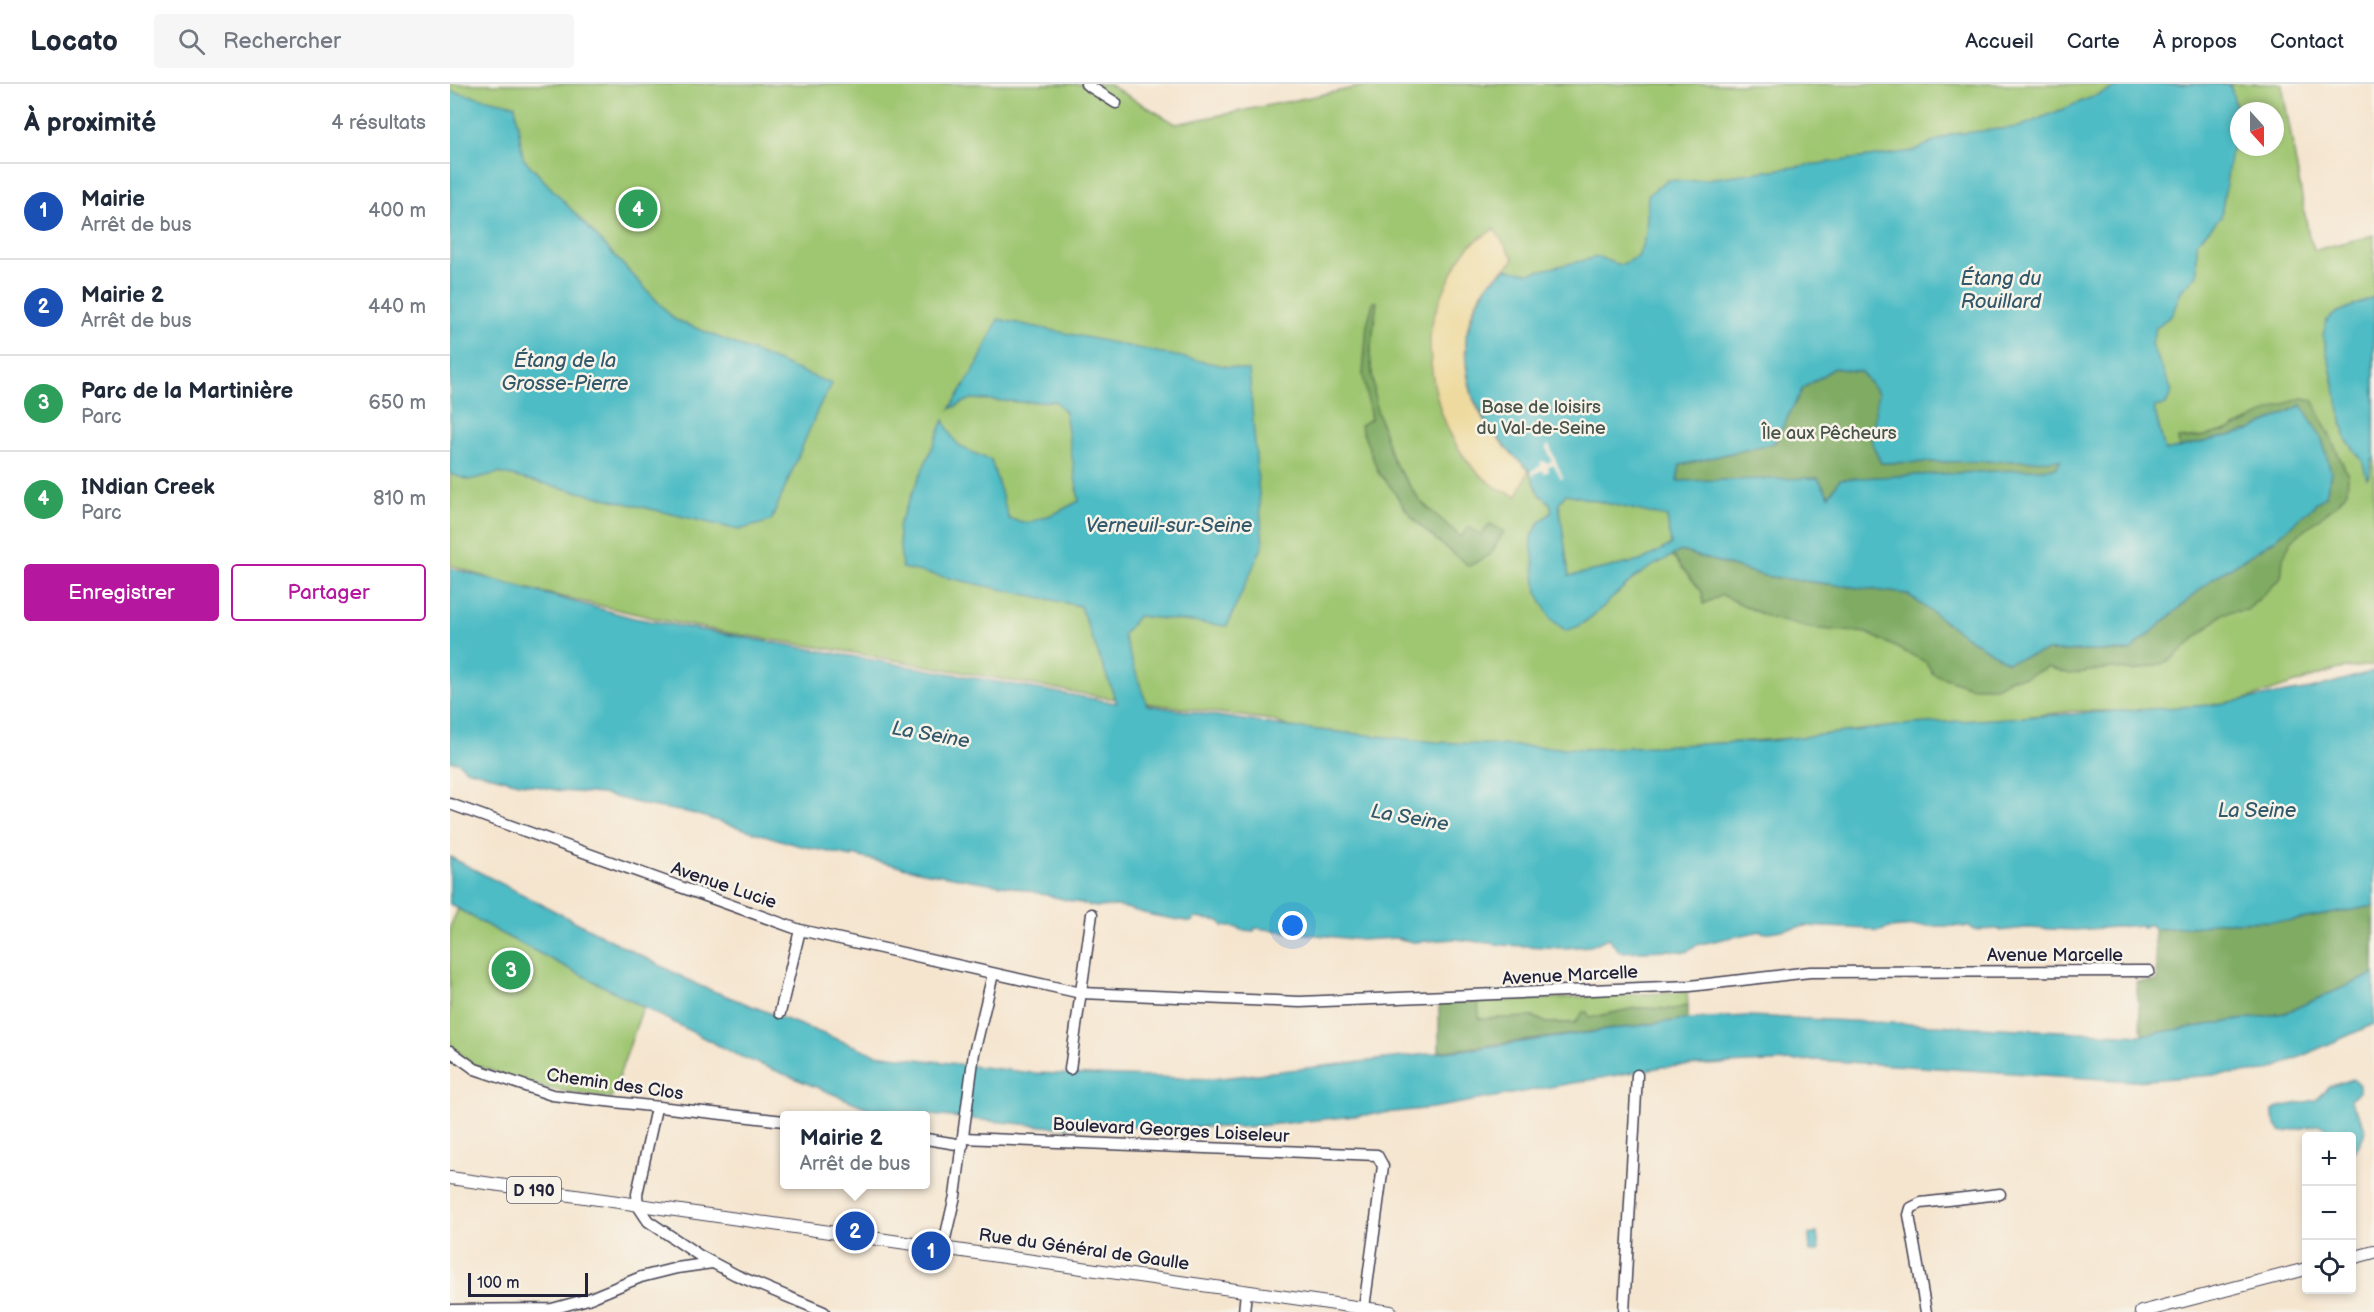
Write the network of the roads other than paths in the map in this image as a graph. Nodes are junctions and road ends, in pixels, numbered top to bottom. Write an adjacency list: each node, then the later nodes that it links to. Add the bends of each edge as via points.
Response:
1 (1086, 84): 2 (street)
2 (1116, 103)
3 (450, 804): 5 (street, Avenue Lucie)
4 (1092, 914): 8 (street)
5 (800, 930): 7 (street, Avenue Lucie); 9 (street)
6 (2149, 971): 8 (street, Avenue Marcelle, via 1810,972 1690,986 1300,1002)
7 (993, 974): 8 (street, Avenue Marcelle); 16 (street, via 974,1053)
8 (1081, 993): 11 (street)
9 (780, 1013)
10 (450, 1050): 13 (street, Chemin des Clos, via 476,1069 552,1095)
11 (1070, 1070)
12 (1637, 1075): 32 (street)
13 (656, 1108): 14 (street, Chemin des Clos); 19 (street, via 637,1194)
14 (780, 1121)
15 (930, 1139): 16 (street)
16 (963, 1141): 20 (street); 26 (street, Boulevard Georges Loiseleur, via 1377,1155 1383,1166)
17 (450, 1178): 19 (main road, Rue du Général de Gaulle / D 190)
18 (2000, 1194): 33 (street, via 1921,1203 1911,1208)
19 (639, 1206): 20 (main road, Rue du Général de Gaulle / D 190); 23 (street, via 651,1223)
20 (943, 1247): 25 (main road, Rue du Général de Gaulle / D 190)
21 (2374, 1252): 22 (main road)
22 (2356, 1257)
23 (712, 1263): 27 (street, via 641,1277); 29 (street)
24 (2302, 1270): 34 (main road)
25 (1246, 1292): 26 (main road, Rue du Général de Gaulle / D 190); 30 (street)
26 (1364, 1308): 31 (main road, Rue du Général de Gaulle / D 190)
27 (574, 1309): 28 (street)
28 (450, 1310)
29 (824, 1312)
30 (1244, 1312)
31 (1386, 1312)
32 (1624, 1312)
33 (1926, 1312)
34 (2141, 1312)

